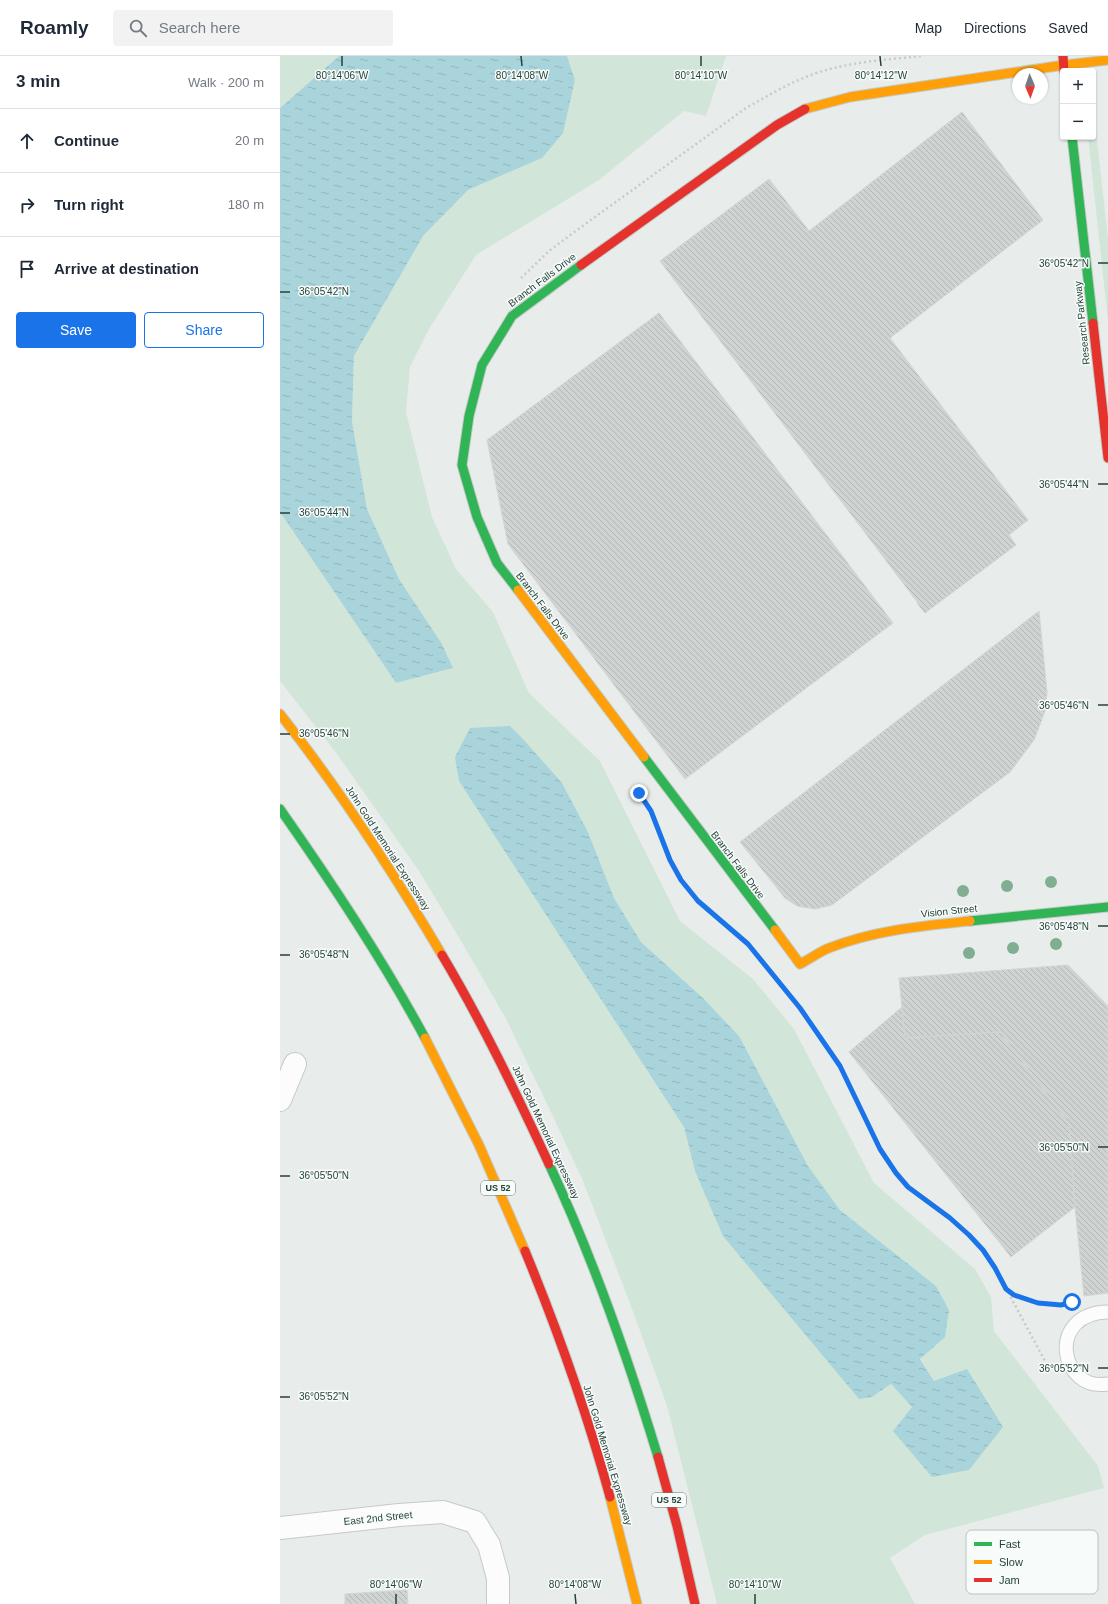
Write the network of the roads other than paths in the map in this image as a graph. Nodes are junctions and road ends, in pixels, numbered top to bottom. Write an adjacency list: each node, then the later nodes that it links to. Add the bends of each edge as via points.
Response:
1 (1108, 60): 2 (main road, Branch Falls Drive)
2 (1064, 64): 8 (main road, Branch Falls Drive, via 850,97 807,108 777,125 512,316 482,365 469,416 462,466 477,517 497,563)
3 (1072, 140): 4 (main road, Research Parkway)
4 (1108, 458)
5 (280, 714): 16 (main road, John Gold Memorial Expressway / US 52, via 388,865 442,953 519,1097 591,1260 622,1345 673,1513)
6 (280, 809): 15 (main road, John Gold Memorial Expressway / US 52, via 385,969 428,1045 504,1200 569,1364 618,1527)
7 (1108, 906): 8 (main road, Vision Street, via 907,927 870,934 828,948)
8 (800, 964)
9 (295, 1064): 10 (street)
10 (280, 1100)
11 (1108, 1312): 12 (lane, via 1096,1312 1085,1316 1069,1333 1066,1345 1066,1357 1079,1377 1090,1383)
12 (1108, 1384)
13 (280, 1528): 14 (street, East 2nd Street, via 443,1512 475,1522 489,1544 498,1578)
14 (498, 1604)
15 (637, 1604)
16 (695, 1604)

